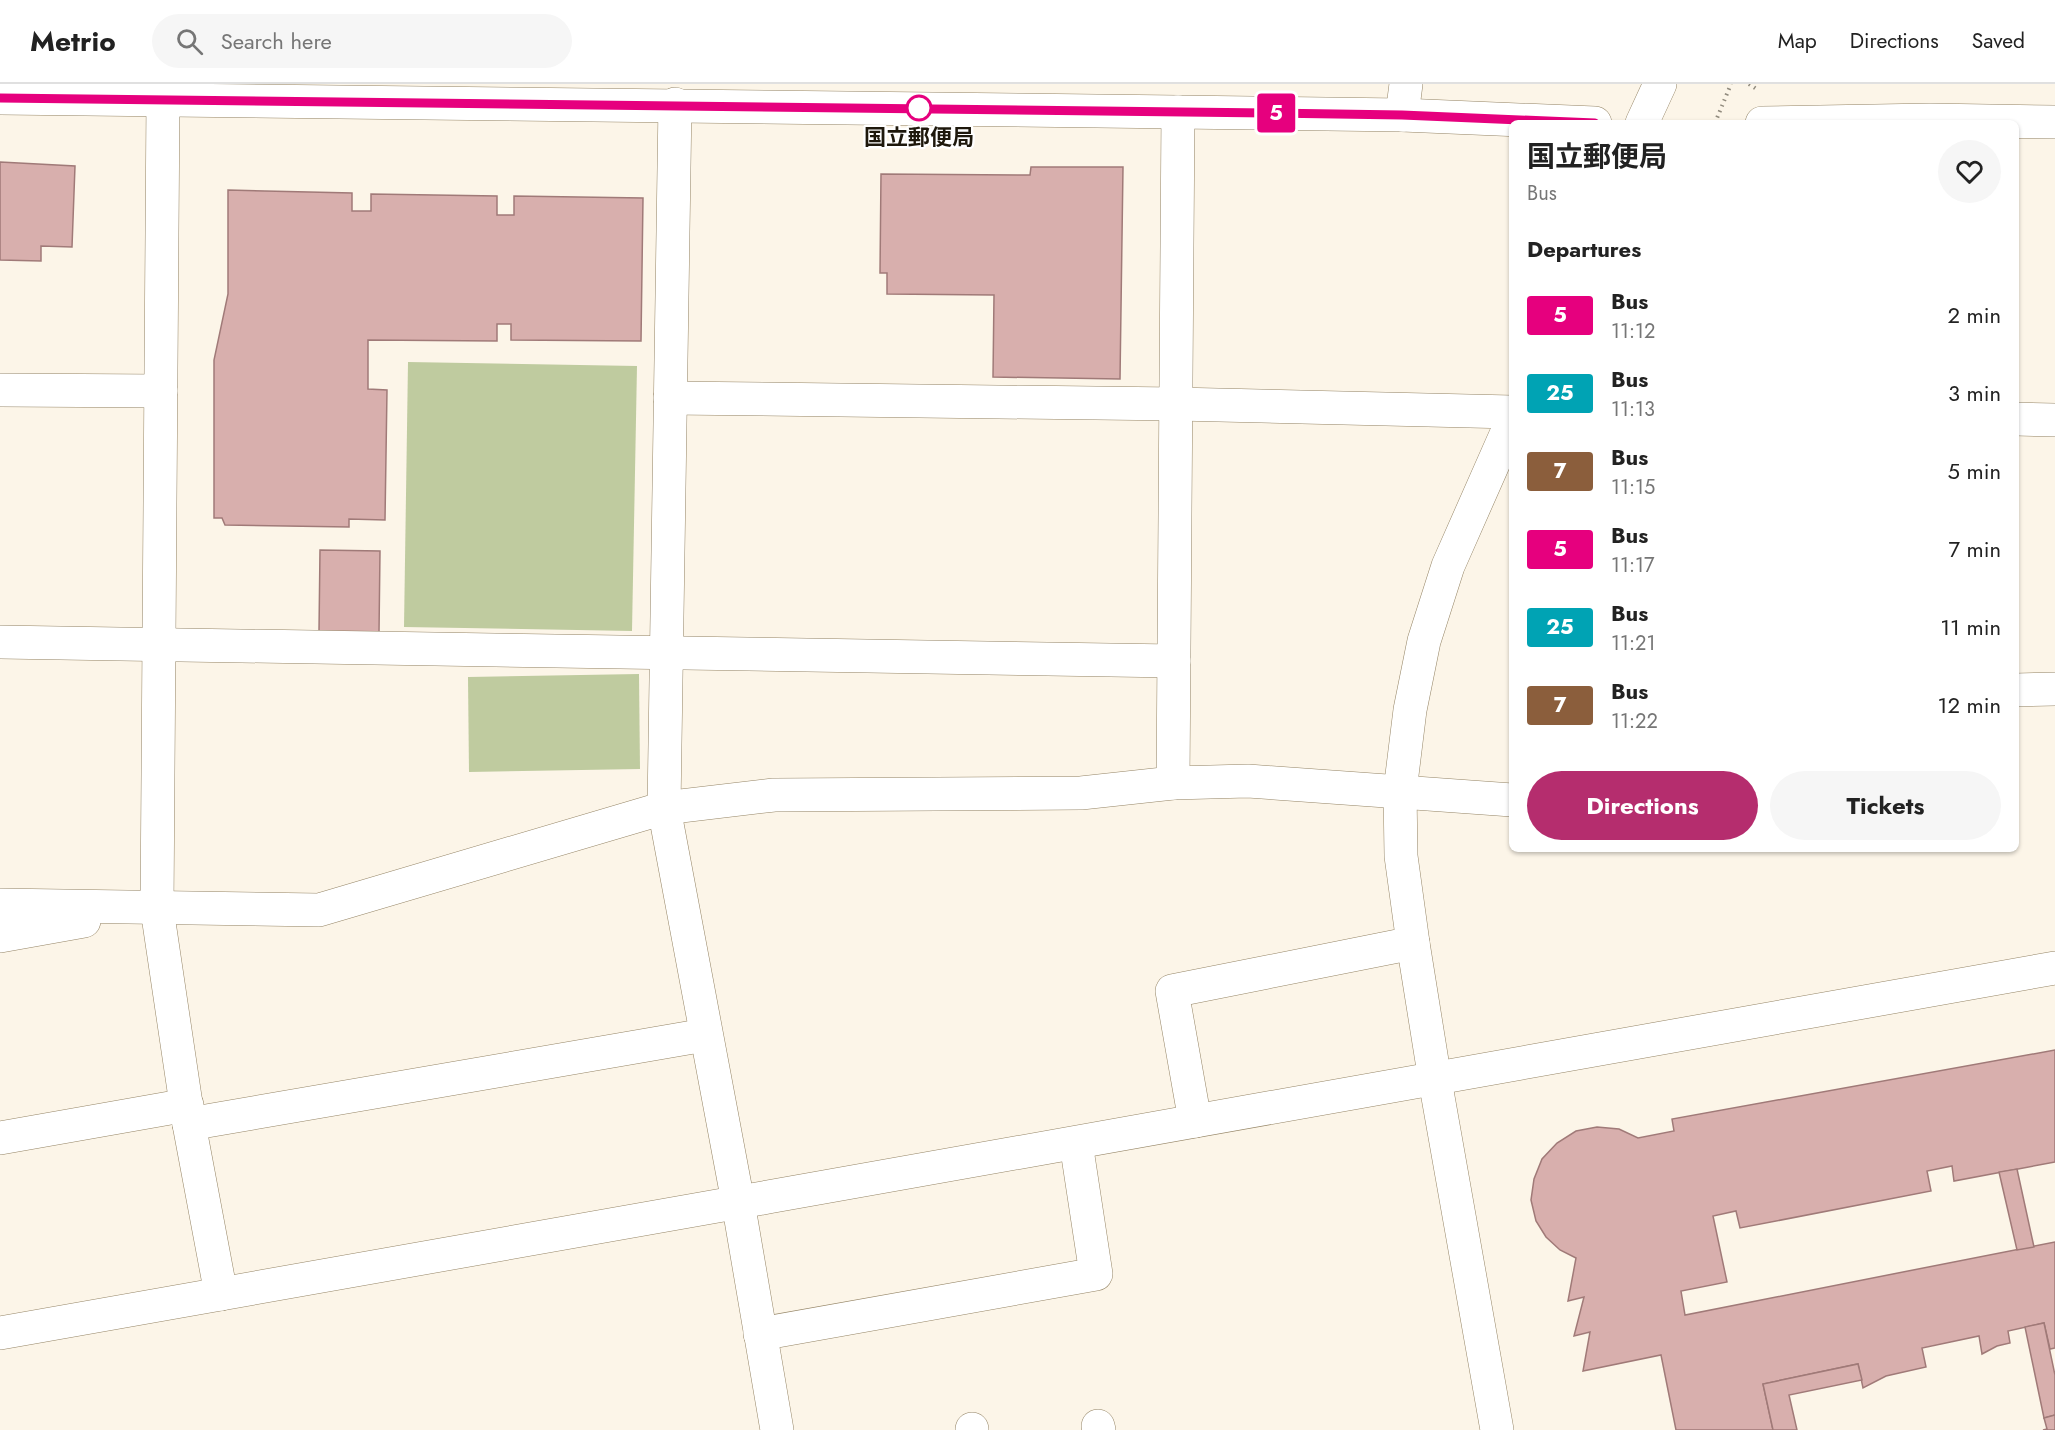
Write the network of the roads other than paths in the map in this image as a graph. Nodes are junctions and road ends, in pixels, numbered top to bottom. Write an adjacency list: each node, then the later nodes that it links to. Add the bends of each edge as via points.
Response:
1 (1660, 84): 9 (street)
2 (561, 94): 4 (street); 6 (street)
3 (0, 98): 4 (street)
4 (163, 99): 13 (street)
5 (1404, 100): 7 (street); 8 (street)
6 (675, 104): 7 (street); 14 (street)
7 (1178, 112): 15 (street)
8 (1570, 120)
9 (1643, 120)
10 (2019, 122): 11 (street)
11 (2055, 122)
12 (0, 390): 13 (street)
13 (161, 391): 21 (street)
14 (670, 398): 15 (street); 22 (street)
15 (1176, 404): 16 (street); 23 (street)
16 (1509, 412)
17 (2019, 419): 18 (street)
18 (2055, 420)
19 (1509, 428): 27 (street, via 1448,566 1424,641)
20 (0, 642): 21 (street)
21 (159, 644): 22 (street); 31 (street)
22 (666, 652): 23 (street); 29 (street)
23 (1174, 661): 26 (street)
24 (2055, 689): 25 (street)
25 (2019, 690)
26 (1173, 783): 27 (street, via 1248,781); 29 (street, via 1081,793 774,795)
27 (1400, 791): 28 (street); 33 (street, via 1401,856)
28 (1509, 800)
29 (664, 808): 31 (street, via 319,910); 35 (street)
30 (0, 905): 31 (street)
31 (157, 909): 32 (street); 37 (street)
32 (0, 936)
33 (1413, 943): 36 (street); 38 (street, via 1172,991)
34 (2055, 968): 36 (street)
35 (705, 1035): 37 (street); 41 (street)
36 (1435, 1080): 38 (street); 46 (street)
37 (188, 1114): 39 (street); 42 (street)
38 (1195, 1120): 40 (street)
39 (0, 1138)
40 (1076, 1143): 41 (street); 44 (street, via 1096,1274)
41 (738, 1202): 42 (street); 44 (street)
42 (221, 1294): 43 (street)
43 (0, 1333)
44 (760, 1334): 45 (street)
45 (777, 1430)
46 (1497, 1430)

